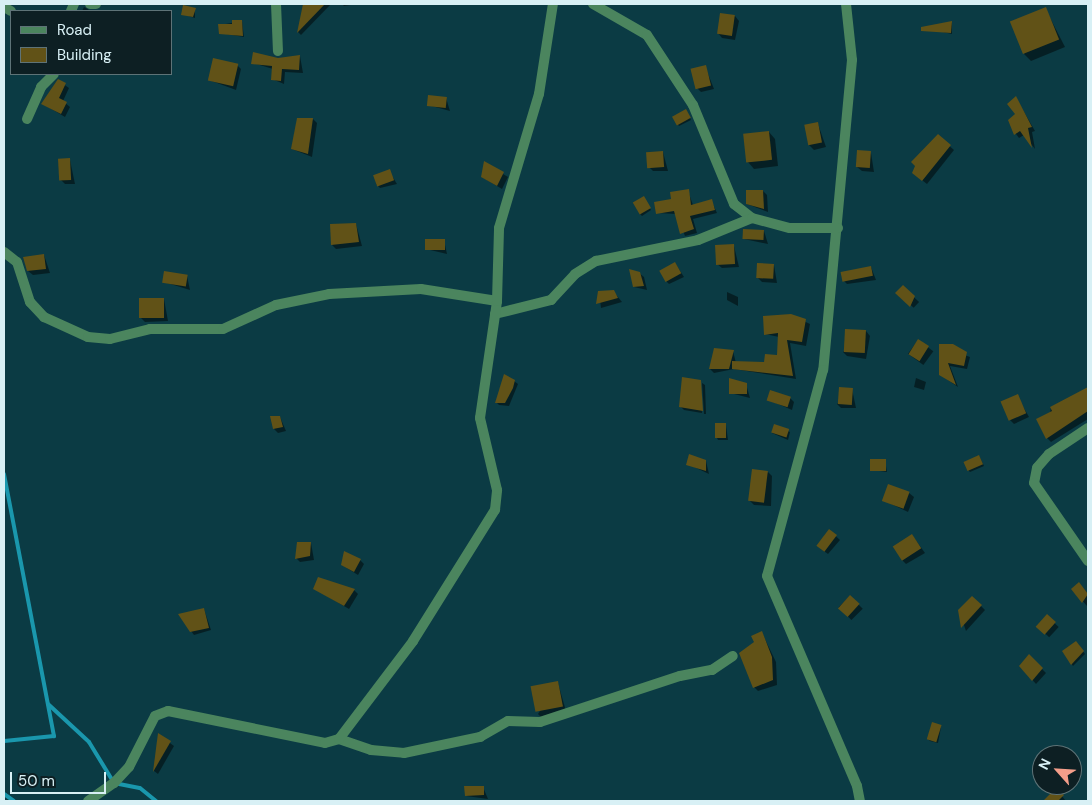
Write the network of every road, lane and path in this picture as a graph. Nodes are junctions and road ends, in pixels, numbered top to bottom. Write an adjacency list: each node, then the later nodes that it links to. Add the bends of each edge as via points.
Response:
1 (90, 4): 2 (street)
2 (96, 4)
3 (276, 4): 7 (street)
4 (553, 4): 13 (street, via 543,76 499,228)
5 (593, 4): 10 (street, via 647,35 693,105 734,204)
6 (846, 4): 11 (street, via 852,60)
7 (278, 52)
8 (53, 75): 9 (street, via 41,86)
9 (27, 119)
10 (752, 218): 11 (street, via 790,228); 14 (street, via 698,240 596,261 576,274 551,300)
11 (838, 228): 20 (street, via 824,370 767,576 857,786)
12 (4, 252): 13 (street, via 17,262 30,302 44,317 88,337 110,339 150,329 223,329 276,305 329,294 421,289)
13 (497, 301): 14 (street)
14 (495, 314): 18 (street, via 480,418 497,490 494,510 413,641)
15 (1088, 428): 16 (street, via 1049,454 1038,468 1034,483)
16 (1088, 561)
17 (733, 656): 18 (street, via 712,670 680,676 569,715 540,722 508,721 480,737 404,753 371,750)
18 (339, 739): 19 (street, via 316,741 168,711 155,716 129,767 114,784)
19 (88, 801)
20 (860, 801)

